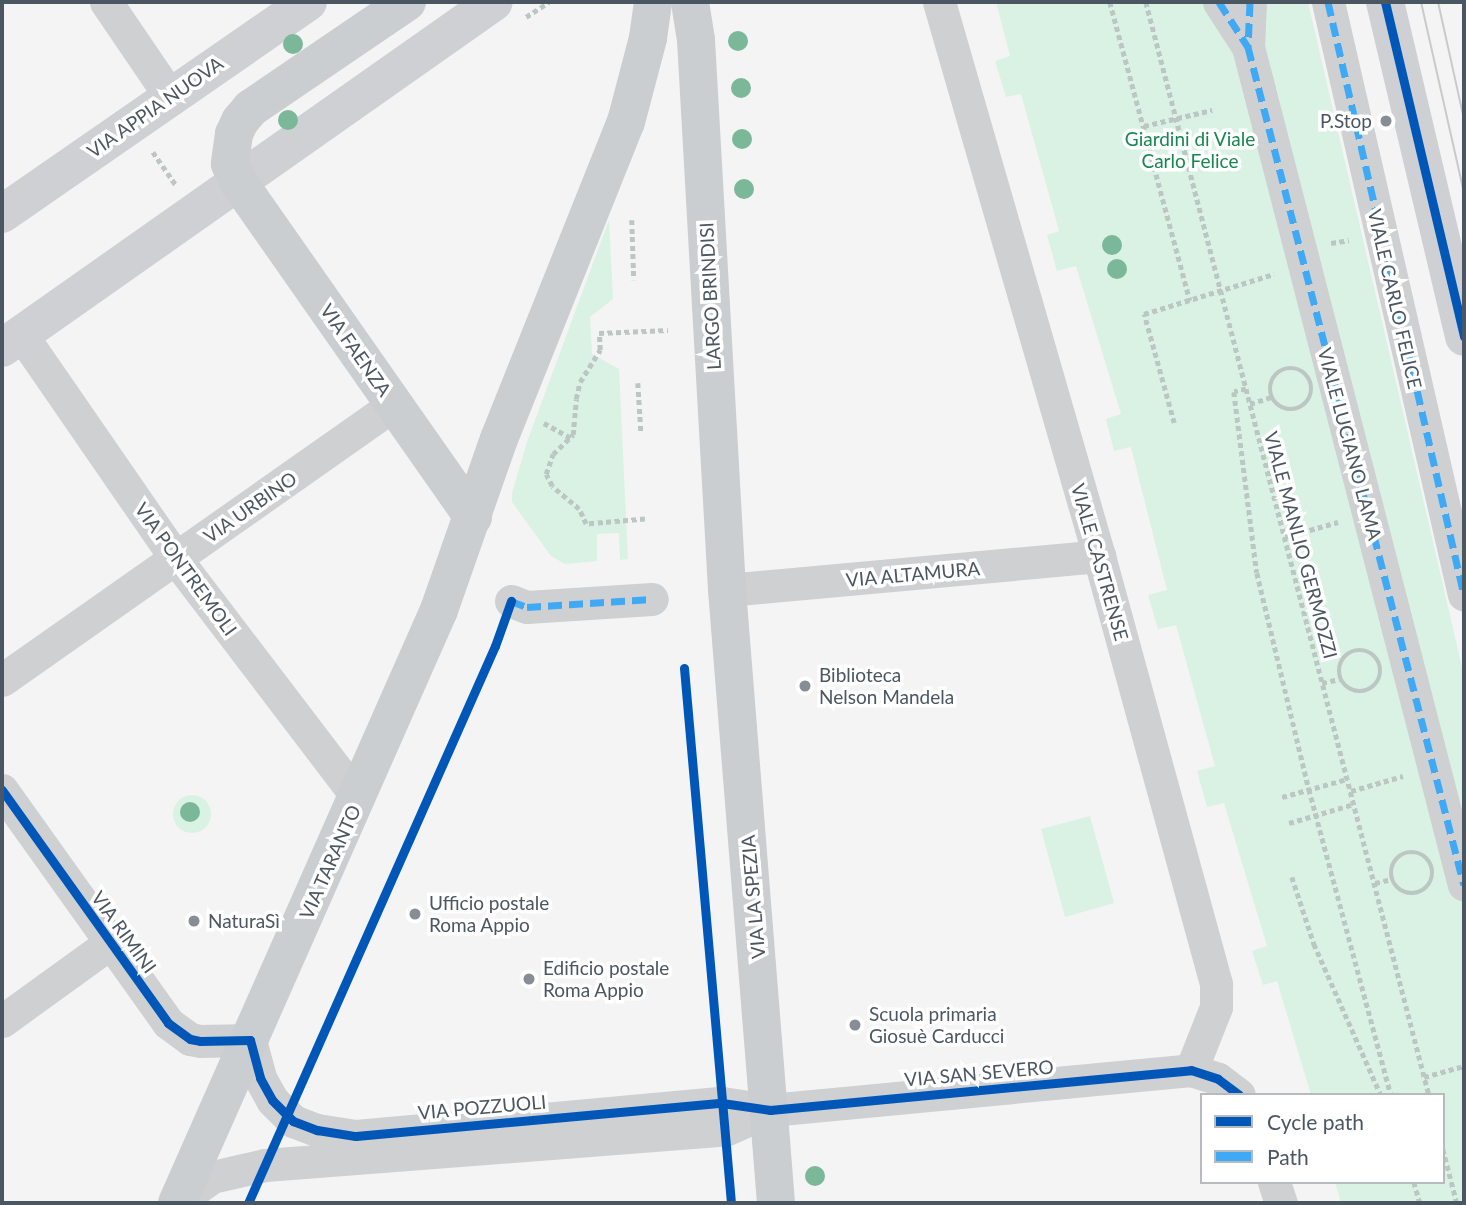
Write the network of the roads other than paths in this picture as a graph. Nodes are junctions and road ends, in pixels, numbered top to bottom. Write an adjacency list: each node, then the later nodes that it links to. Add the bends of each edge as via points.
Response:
1 (106, 2): 13 (street)
2 (308, 2): 13 (main road, VIA APPIA NUOVA)
3 (407, 2): 14 (main road, via 244,116 230,149 230,164)
4 (653, 2): 19 (main road, via 648,38 621,134 502,431)
5 (690, 2): 22 (main road, LARGO BRINDISI, via 696,40)
6 (939, 2): 20 (street, VIALE CASTRENSE)
7 (1219, 2): 12 (street)
8 (1250, 2): 12 (street, VIALE LUCIANO LAMA)
9 (1328, 2): 23 (street, VIALE CARLO FELICE)
10 (1385, 2): 16 (main road)
11 (507, 12): 14 (main road)
12 (1248, 47): 29 (street, VIALE LUCIANO LAMA)
13 (170, 96): 15 (main road, VIA APPIA NUOVA)
14 (239, 183): 17 (main road); 18 (main road, VIA FAENZA)
15 (2, 214)
16 (1464, 337)
17 (12, 341): 21 (street, VIA PONTREMOLI)
18 (394, 405): 19 (main road, VIA FAENZA); 21 (street, VIA URBINO)
19 (473, 517): 28 (main road, VIA TARANTO, via 439,610)
20 (1099, 556): 22 (street, VIA ALTAMURA); 33 (street, VIALE CASTRENSE, via 1216,984 1216,1007)
21 (176, 559): 26 (street, VIA URBINO); 28 (street, VIA PONTREMOLI)
22 (727, 590): 35 (main road, VIA LA SPEZIA)
23 (1464, 595)
24 (652, 599): 25 (street, via 527,607)
25 (511, 601)
26 (2, 680)
27 (2, 790): 30 (street, VIA RIMINI)
28 (358, 798): 32 (main road, VIA TARANTO)
29 (1464, 885)
30 (110, 943): 31 (street); 32 (street, VIA RIMINI, via 179,1032 209,1043)
31 (2, 1021)
32 (250, 1041): 35 (street, VIA POZZUOLI, via 264,1086 286,1115 304,1127 345,1136 722,1103); 37 (main road, VIA TARANTO)
33 (1191, 1070): 34 (street, via 1218,1079); 35 (street, VIA SAN SEVERO)
34 (1236, 1093)
35 (770, 1110): 37 (street, via 725,1130 265,1165 212,1177); 38 (main road, VIA LA SPEZIA)
36 (1276, 1184): 39 (street)
37 (177, 1203)
38 (776, 1203)
39 (1281, 1203)

